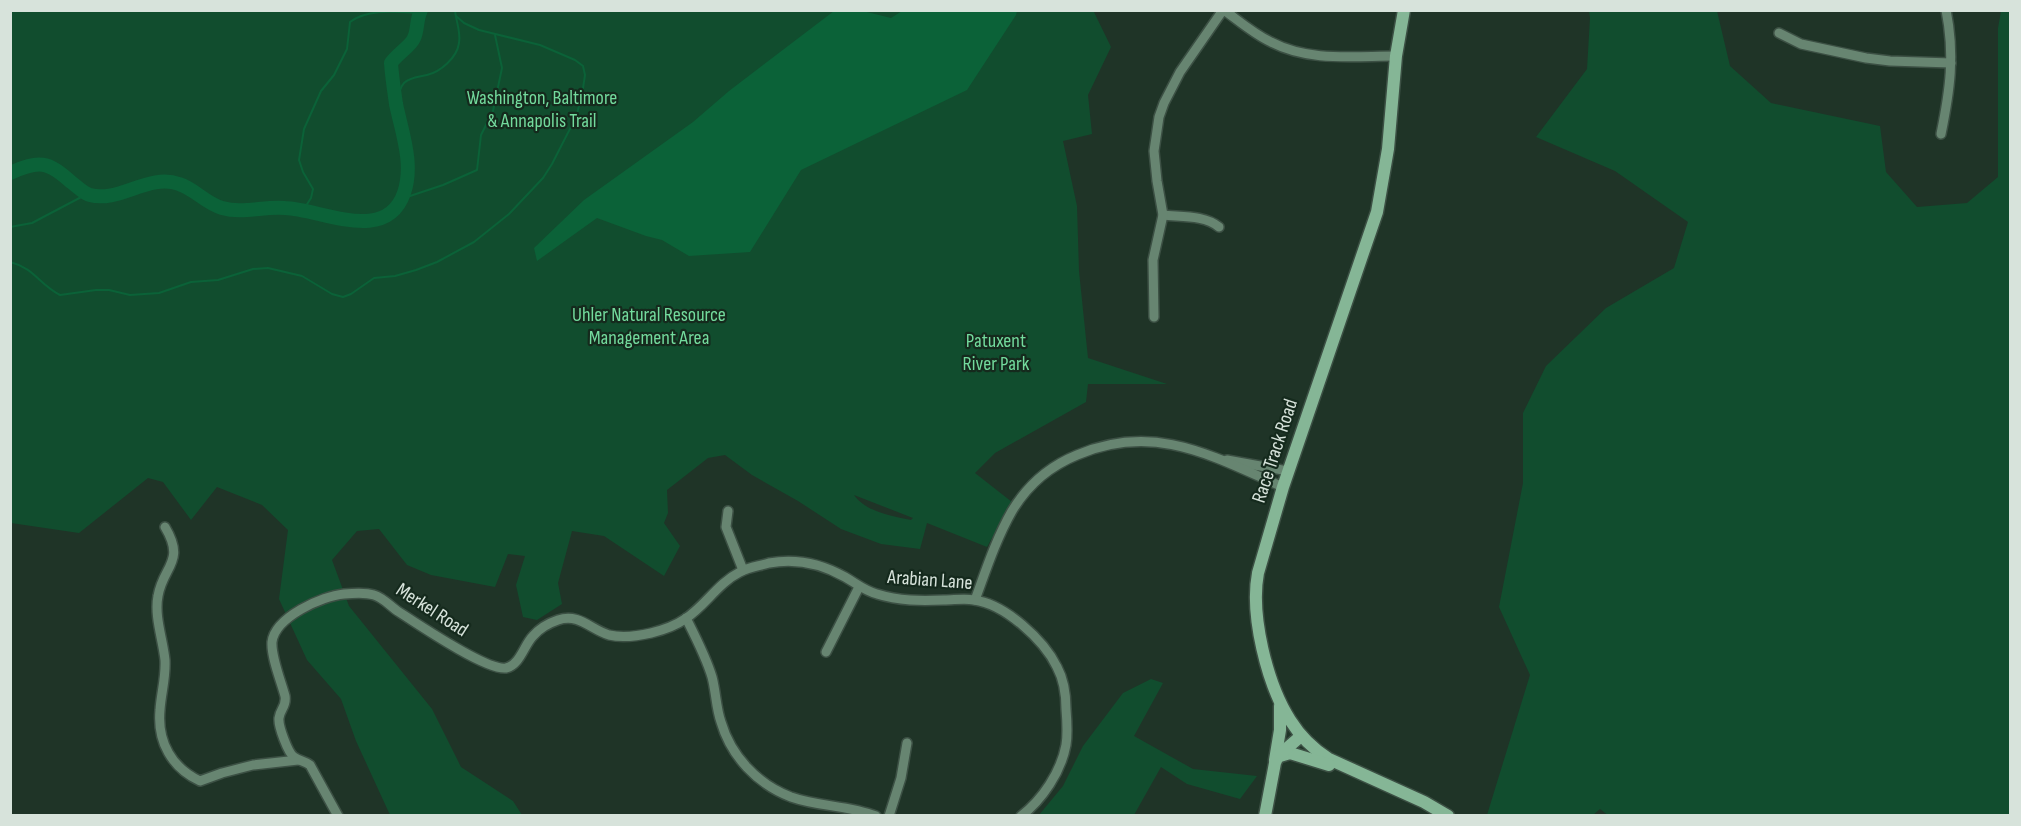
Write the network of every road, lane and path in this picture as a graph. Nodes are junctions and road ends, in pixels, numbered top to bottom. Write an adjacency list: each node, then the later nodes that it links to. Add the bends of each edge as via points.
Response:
1 (1223, 10): 5 (street, via 1269,42 1292,51 1338,58); 8 (street, via 1180,72 1159,117 1154,151)
2 (1404, 10): 5 (street, Race Track Road)
3 (1946, 10): 6 (street)
4 (1779, 33): 6 (street, via 1801,44 1866,58)
5 (1396, 56): 12 (street, Race Track Road, via 1388,149 1377,212)
6 (1951, 63): 7 (street)
7 (1941, 134)
8 (1163, 215): 9 (street, via 1196,218); 10 (street, via 1153,260)
9 (1219, 227)
10 (1154, 317)
11 (1219, 459): 12 (street); 13 (street); 18 (street, via 1193,449 1142,441 1093,449 1059,464 1042,476 1013,511)
12 (1288, 471): 13 (street, Race Track Road)
13 (1283, 487): 21 (street, Race Track Road, via 1256,586 1261,646)
14 (728, 511): 16 (street, via 726,527)
15 (165, 527): 24 (street, via 174,549 158,597 165,670 159,714 171,758 183,772 200,781 253,765)
16 (743, 570): 17 (street, Arabian Lane, via 799,562 824,567); 19 (street, Arabian Lane, via 718,587)
17 (858, 587): 18 (street, Arabian Lane, via 905,600); 20 (street)
18 (975, 600): 30 (street, Arabian Lane, via 1003,611 1038,641 1056,665 1066,696 1064,751 1043,794)
19 (686, 618): 24 (street, Merkel Road, via 650,634 618,636 566,618 534,634 509,668 495,668 400,613 380,597 363,593 330,596 288,619 272,642 286,702 279,723 290,752); 28 (street, via 711,673 720,722 734,752 749,769 789,796 859,809)
20 (826, 652)
21 (1278, 693): 22 (street, Race Track Road); 25 (street, via 1281,714)
22 (1301, 736): 25 (street); 26 (street, Race Track Road, via 1318,752)
23 (907, 743): 29 (street)
24 (298, 760): 27 (street, Merkel Road, via 310,765)
25 (1276, 760): 26 (street, via 1290,753 1339,769); 31 (street)
26 (1349, 768): 32 (street, Race Track Road)
27 (338, 816)
28 (876, 816)
29 (889, 816)
30 (1021, 816)
31 (1265, 816)
32 (1448, 816)

